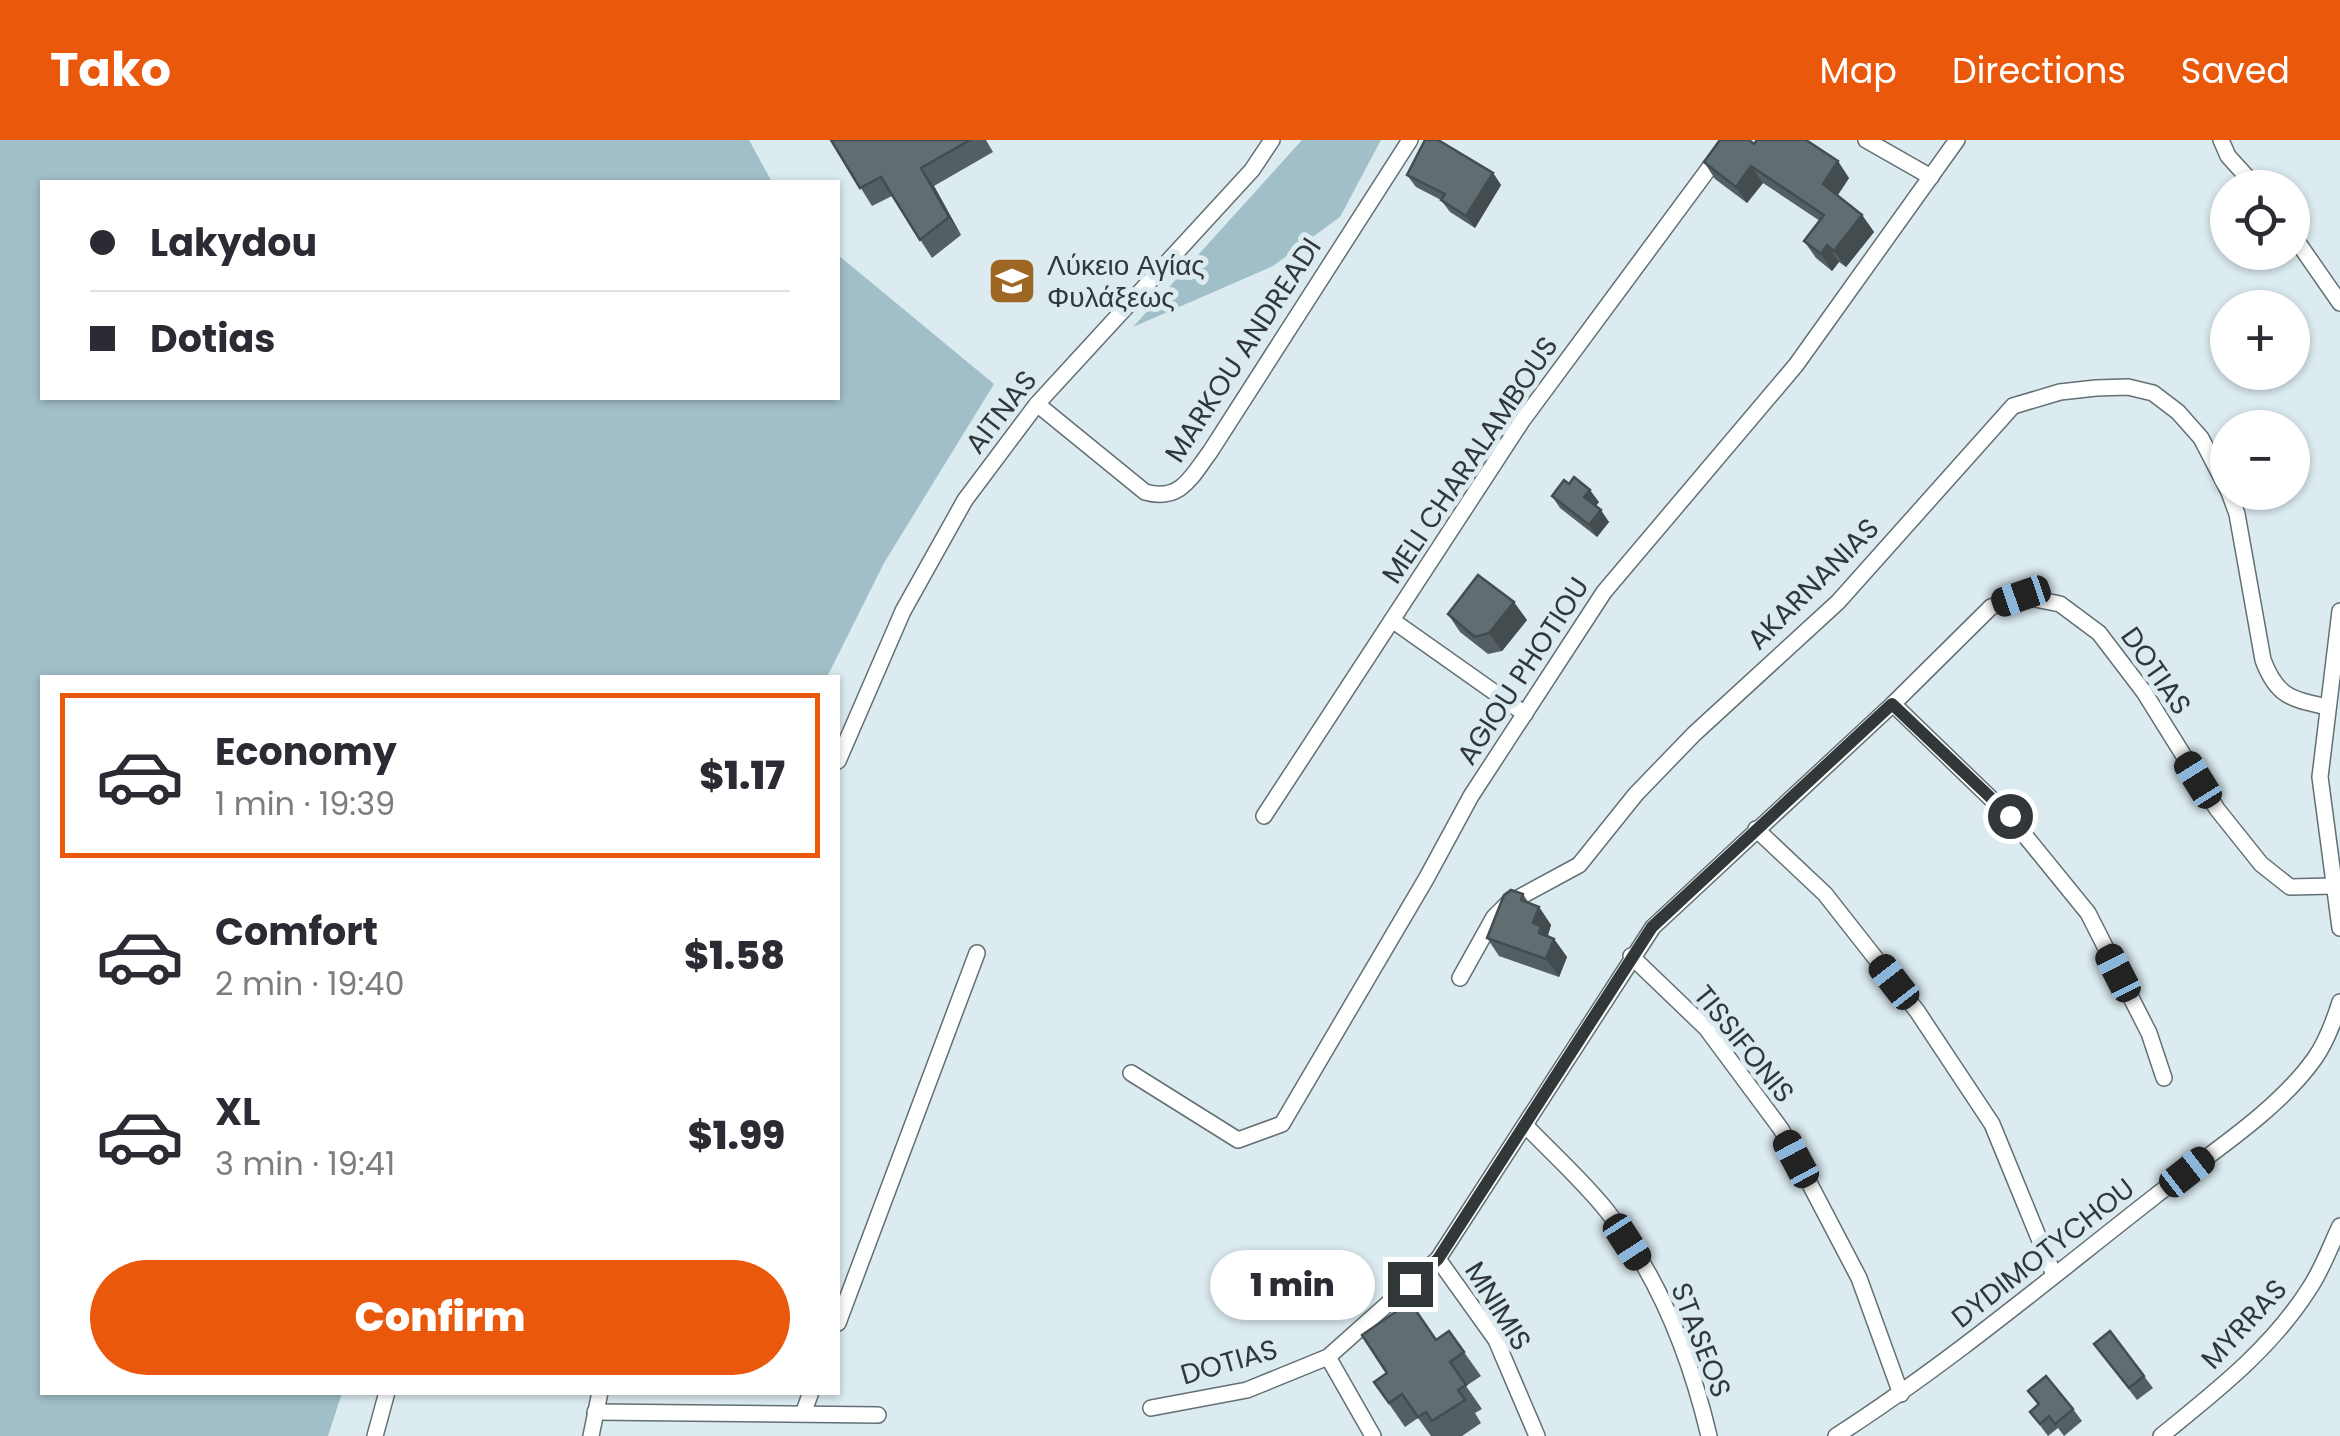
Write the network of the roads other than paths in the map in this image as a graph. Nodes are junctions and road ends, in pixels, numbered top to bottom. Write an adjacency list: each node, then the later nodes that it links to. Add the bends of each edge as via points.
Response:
1 (1272, 140): 11 (street, AITNAS, via 1252,170)
2 (1410, 140): 11 (street, MARKOU ANDREADI, via 1210,452 1177,492 1145,492)
3 (1730, 140): 15 (street, MELI CHARALAMBOUS, via 1522,421)
4 (1866, 140): 8 (street)
5 (1957, 140): 8 (street, AGIOU PHOTIOU)
6 (2221, 140): 7 (street)
7 (2241, 170)
8 (1931, 177): 18 (street, AGIOU PHOTIOU, via 1796,365 1604,592)
9 (2310, 260): 10 (street)
10 (2340, 303)
11 (1037, 404): 19 (street, AITNAS, via 965,500 902,611)
12 (2210, 456): 26 (street, AKARNANIAS, via 2178,412 2153,393 2096,388 2013,406 1838,602 1694,734 1578,864 1494,916)
13 (2235, 510): 17 (street, AKARNANIAS, via 2270,678 2294,700)
14 (2340, 611): 17 (street)
15 (1392, 620): 18 (street); 20 (street, MELI CHARALAMBOUS)
16 (1892, 704): 21 (street, DOTIAS); 22 (street, DOTIAS, via 1991,607 2021,596 2060,604 2099,634 2217,809 2274,877 2290,887); 29 (street, via 2010,816 2088,913 2149,1033)
17 (2327, 708): 22 (street, via 2320,777)
18 (1524, 714): 28 (street, AGIOU PHOTIOU, via 1282,1124 1238,1140)
19 (840, 756)
20 (1264, 816)
21 (1756, 828): 25 (street, DOTIAS, via 1652,927); 33 (street, via 1826,894 1917,1011 1992,1124)
22 (2332, 886): 23 (street)
23 (2340, 928)
24 (977, 954): 34 (street)
25 (1631, 956): 30 (street, DOTIAS); 36 (street, TISSIFONIS, via 1706,1028 1781,1129 1859,1278)
26 (1460, 978)
27 (2340, 1002): 33 (street, DYDIMOTYCHOU, via 2315,1059 2270,1106)
28 (1131, 1073)
29 (2164, 1078)
30 (1526, 1126): 32 (street, DOTIAS); 48 (street, STASEOS, via 1608,1212 1666,1303)
31 (2340, 1226): 50 (street, MYRRAS, via 2310,1288 2276,1334)
32 (1438, 1259): 35 (street, DOTIAS); 47 (street, MNIMIS, via 1496,1340)
33 (2054, 1275): 36 (street, DYDIMOTYCHOU)
34 (840, 1318)
35 (1328, 1357): 40 (street, DOTIAS, via 1247,1390); 46 (street)
36 (1902, 1394): 49 (street, DYDIMOTYCHOU)
37 (385, 1395): 44 (street)
38 (599, 1395): 41 (street)
39 (810, 1395): 42 (street)
40 (1151, 1408)
41 (595, 1412): 42 (street); 45 (street)
42 (804, 1412): 43 (street)
43 (878, 1414)
44 (375, 1436)
45 (591, 1436)
46 (1373, 1436)
47 (1536, 1436)
48 (1710, 1436)
49 (1836, 1436)
50 (2161, 1436)

